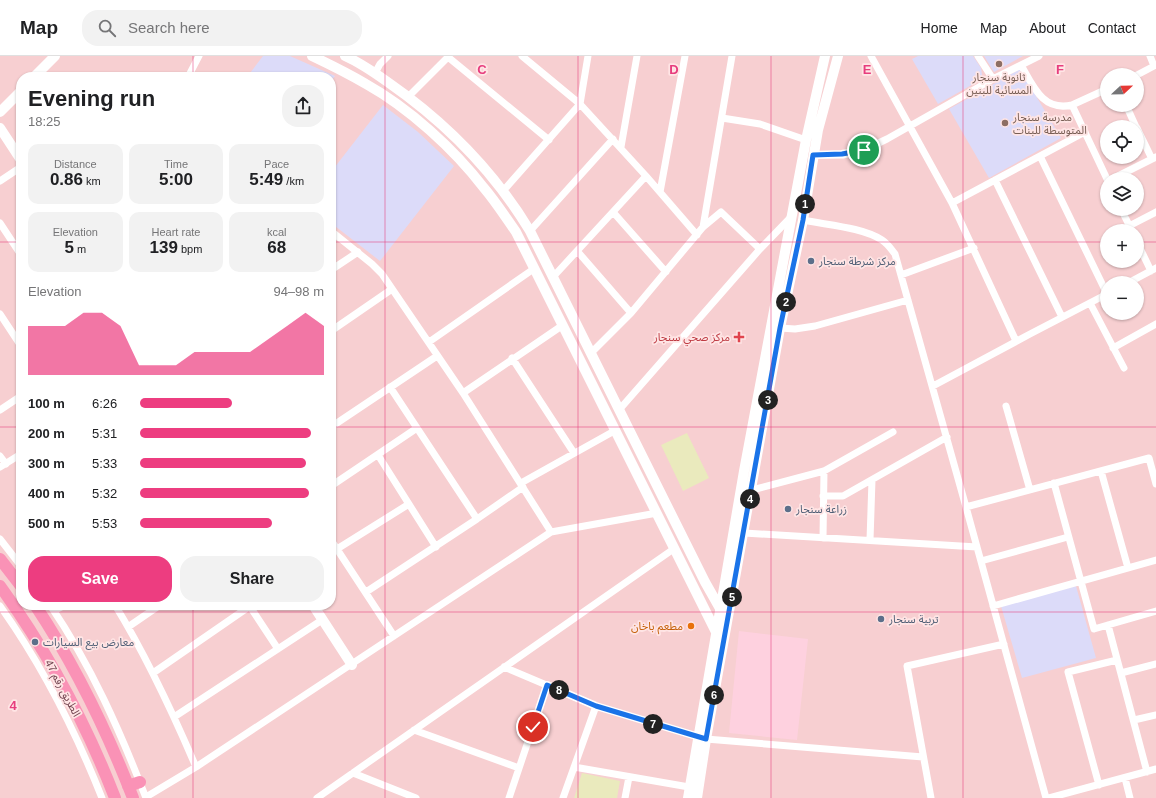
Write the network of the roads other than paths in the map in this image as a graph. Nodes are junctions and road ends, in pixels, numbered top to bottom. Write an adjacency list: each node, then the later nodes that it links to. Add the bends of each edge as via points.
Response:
1 (55, 56): 21 (street)
2 (199, 56): 22 (street)
3 (312, 56): 25 (street)
4 (345, 56): 23 (street)
5 (388, 56): 23 (street)
6 (449, 56): 28 (street); 37 (street)
7 (522, 56): 29 (street)
8 (588, 56): 29 (street)
9 (637, 56): 40 (street)
10 (685, 56): 52 (street)
11 (732, 56): 32 (street)
12 (825, 56): 38 (street)
13 (838, 56): 42 (street)
14 (978, 56): 24 (street)
15 (1039, 56): 18 (street)
16 (1150, 56): 20 (street, via 1154,66)
17 (873, 57): 33 (street)
18 (1030, 58): 19 (street)
19 (1021, 65): 24 (street); 30 (street, via 1043,99 1055,106)
20 (1144, 71)
21 (39, 72)
22 (191, 72)
23 (375, 73): 25 (street); 28 (street)
24 (993, 79): 33 (street)
25 (368, 84): 71 (street, via 400,106 460,160 485,188 516,232)
26 (1100, 92): 30 (street)
27 (16, 96): 31 (street)
28 (409, 96): 51 (street, via 467,150)
29 (580, 104): 36 (street); 37 (street)
30 (1072, 105): 35 (street)
31 (0, 112)
32 (722, 118): 38 (street, via 760,124); 60 (street)
33 (910, 126): 42 (street, via 864,150); 53 (street)
34 (0, 128): 41 (street)
35 (1085, 132): 43 (street); 46 (street)
36 (613, 139): 40 (street); 61 (street)
37 (549, 140): 51 (street)
38 (806, 140): 56 (street)
39 (1144, 140): 44 (street)
40 (621, 147): 48 (street)
41 (16, 152)
42 (813, 155): 57 (street)
43 (1040, 156): 49 (street); 77 (street)
44 (1154, 158): 47 (street)
45 (16, 170): 50 (street)
46 (1104, 172)
47 (1126, 172)
48 (646, 176): 52 (street); 54 (street)
49 (995, 180): 53 (street); 84 (street)
50 (0, 181)
51 (503, 192): 61 (street)
52 (660, 192): 63 (street)
53 (952, 203): 65 (street)
54 (613, 212): 68 (street); 73 (street)
55 (1156, 212): 59 (street)
56 (792, 215): 66 (street); 162 (street, via 746,464)
57 (803, 220): 74 (street, via 863,232 883,241 895,254); 88 (street)
58 (0, 223): 64 (street)
59 (1136, 224)
60 (703, 227): 63 (street); 66 (street, via 721,212)
61 (530, 231): 76 (street)
62 (336, 235): 67 (street)
63 (697, 235): 73 (street)
64 (16, 247)
65 (974, 248): 74 (street); 90 (street)
66 (760, 249): 103 (street)
67 (358, 252): 70 (street); 78 (street, via 378,268)
68 (578, 252): 76 (street); 82 (street)
69 (1144, 254): 72 (street)
70 (336, 267)
71 (535, 268): 86 (street); 91 (street)
72 (1153, 270): 75 (street)
73 (666, 272): 82 (street)
74 (901, 275): 80 (street)
75 (1141, 276)
76 (553, 277): 93 (street)
77 (1100, 280)
78 (392, 289): 87 (street); 91 (street)
79 (1100, 298): 81 (street)
80 (908, 300): 88 (street, via 814,326); 98 (street)
81 (1090, 303): 84 (street); 92 (street)
82 (631, 312): 93 (street)
83 (0, 314): 89 (street)
84 (1062, 317): 90 (street)
85 (1156, 324): 92 (street)
86 (563, 325): 95 (street); 106 (street)
87 (336, 328)
88 (780, 328): 121 (street)
89 (16, 338)
90 (1016, 341): 98 (street)
91 (429, 342): 94 (street)
92 (1113, 348): 96 (street)
93 (592, 353): 103 (street)
94 (437, 356): 97 (street); 99 (street)
95 (512, 358): 99 (street); 109 (street)
96 (1124, 368)
97 (390, 386): 104 (street); 105 (street)
98 (933, 386): 108 (street)
99 (463, 393): 120 (street)
100 (16, 399): 102 (street)
101 (1006, 406): 122 (street)
102 (0, 410)
103 (619, 410): 145 (street)
104 (336, 424)
105 (417, 428): 110 (street); 127 (street)
106 (616, 430): 109 (street); 126 (street)
107 (893, 432): 114 (street)
108 (947, 437): 116 (street); 125 (street)
109 (574, 453): 120 (street)
110 (378, 455): 117 (street); 124 (street)
111 (0, 456): 113 (street)
112 (16, 457): 113 (street)
113 (3, 466)
114 (824, 471): 121 (street); 123 (street)
115 (1101, 471): 118 (street); 119 (street, via 1149,458); 142 (street)
116 (872, 480): 123 (street, via 843,496); 133 (street)
117 (336, 483)
118 (1054, 484): 122 (street); 130 (street)
119 (1156, 484)
120 (522, 485): 127 (street); 128 (street)
121 (752, 490): 129 (street)
122 (1030, 490): 125 (street)
123 (823, 496): 131 (street)
124 (409, 504): 134 (street); 137 (street)
125 (966, 507): 135 (street)
126 (657, 512): 128 (street); 136 (street)
127 (477, 519): 134 (street)
128 (551, 532): 167 (street)
129 (744, 533): 131 (street); 162 (street)
130 (1068, 537): 141 (street); 144 (street)
131 (822, 538): 133 (street)
132 (0, 539): 139 (street)
133 (870, 540): 135 (street)
134 (436, 547): 148 (street)
135 (977, 547): 141 (street)
136 (675, 548): 147 (street); 173 (street)
137 (337, 549): 148 (street)
138 (0, 559): 143 (highway)
139 (16, 560)
140 (1156, 560): 142 (street)
141 (981, 561): 150 (street)
142 (1128, 568): 144 (street)
143 (16, 580)
144 (1081, 581): 150 (street); 164 (street, via 1094,628)
145 (705, 582): 147 (street); 162 (street)
146 (0, 586): 151 (highway, الطريق رقم 47)
147 (695, 588): 166 (street)
148 (366, 592): 167 (street)
149 (0, 606): 189 (street, via 24,641)
150 (993, 606): 168 (street)
151 (16, 610)
152 (16, 610): 189 (highway, الطريق رقم 47, via 50,662 83,725)
153 (37, 610): 193 (highway, الطريق رقم 47, via 79,678 112,747)
154 (57, 610): 161 (street)
155 (118, 610): 165 (street)
156 (152, 610): 165 (street)
157 (242, 610): 174 (street)
158 (252, 610): 169 (street)
159 (316, 610): 163 (street)
160 (1156, 611): 164 (street)
161 (54, 612): 193 (street, via 102,694)
162 (725, 613): 166 (street); 182 (street)
163 (322, 620): 169 (street); 171 (street)
164 (1108, 625): 170 (street)
165 (128, 626): 174 (street)
166 (716, 632): 182 (street)
167 (394, 636): 171 (street)
168 (1004, 644): 183 (street, via 907,666); 209 (street)
169 (278, 649): 179 (street)
170 (1117, 660): 175 (street); 194 (street, via 1068,672)
171 (352, 664): 184 (street)
172 (1156, 664): 175 (street)
173 (504, 667): 176 (street); 181 (street)
174 (153, 673): 179 (street)
175 (1121, 673): 180 (street)
176 (547, 685): 177 (street); 186 (street)
177 (596, 706): 182 (street); 185 (street)
178 (1156, 715): 180 (street)
179 (174, 717): 184 (street)
180 (1134, 720): 188 (street)
181 (414, 730): 186 (street); 190 (street)
182 (702, 738): 183 (street); 195 (street); 207 (street)
183 (923, 758): 208 (street)
184 (196, 767): 200 (street)
185 (574, 767): 191 (street); 204 (street)
186 (519, 768): 203 (street)
187 (1156, 769): 188 (street)
188 (1147, 772): 192 (street)
189 (98, 773): 197 (street); 198 (highway, الطريق رقم 47)
190 (352, 773): 201 (street); 202 (street)
191 (629, 777): 195 (street); 205 (street)
192 (1124, 778): 194 (street); 210 (street)
193 (134, 784): 199 (highway, الطريق رقم 47); 200 (street)
194 (1099, 785): 196 (street)
195 (689, 787): 206 (street)
196 (1076, 795): 209 (street)
197 (102, 798)
198 (114, 798)
199 (133, 798)
200 (146, 798)
201 (316, 798)
202 (416, 798)
203 (508, 798)
204 (563, 798)
205 (625, 798)
206 (688, 798)
207 (697, 798)
208 (931, 798)
209 (1048, 798)
210 (1130, 798)

